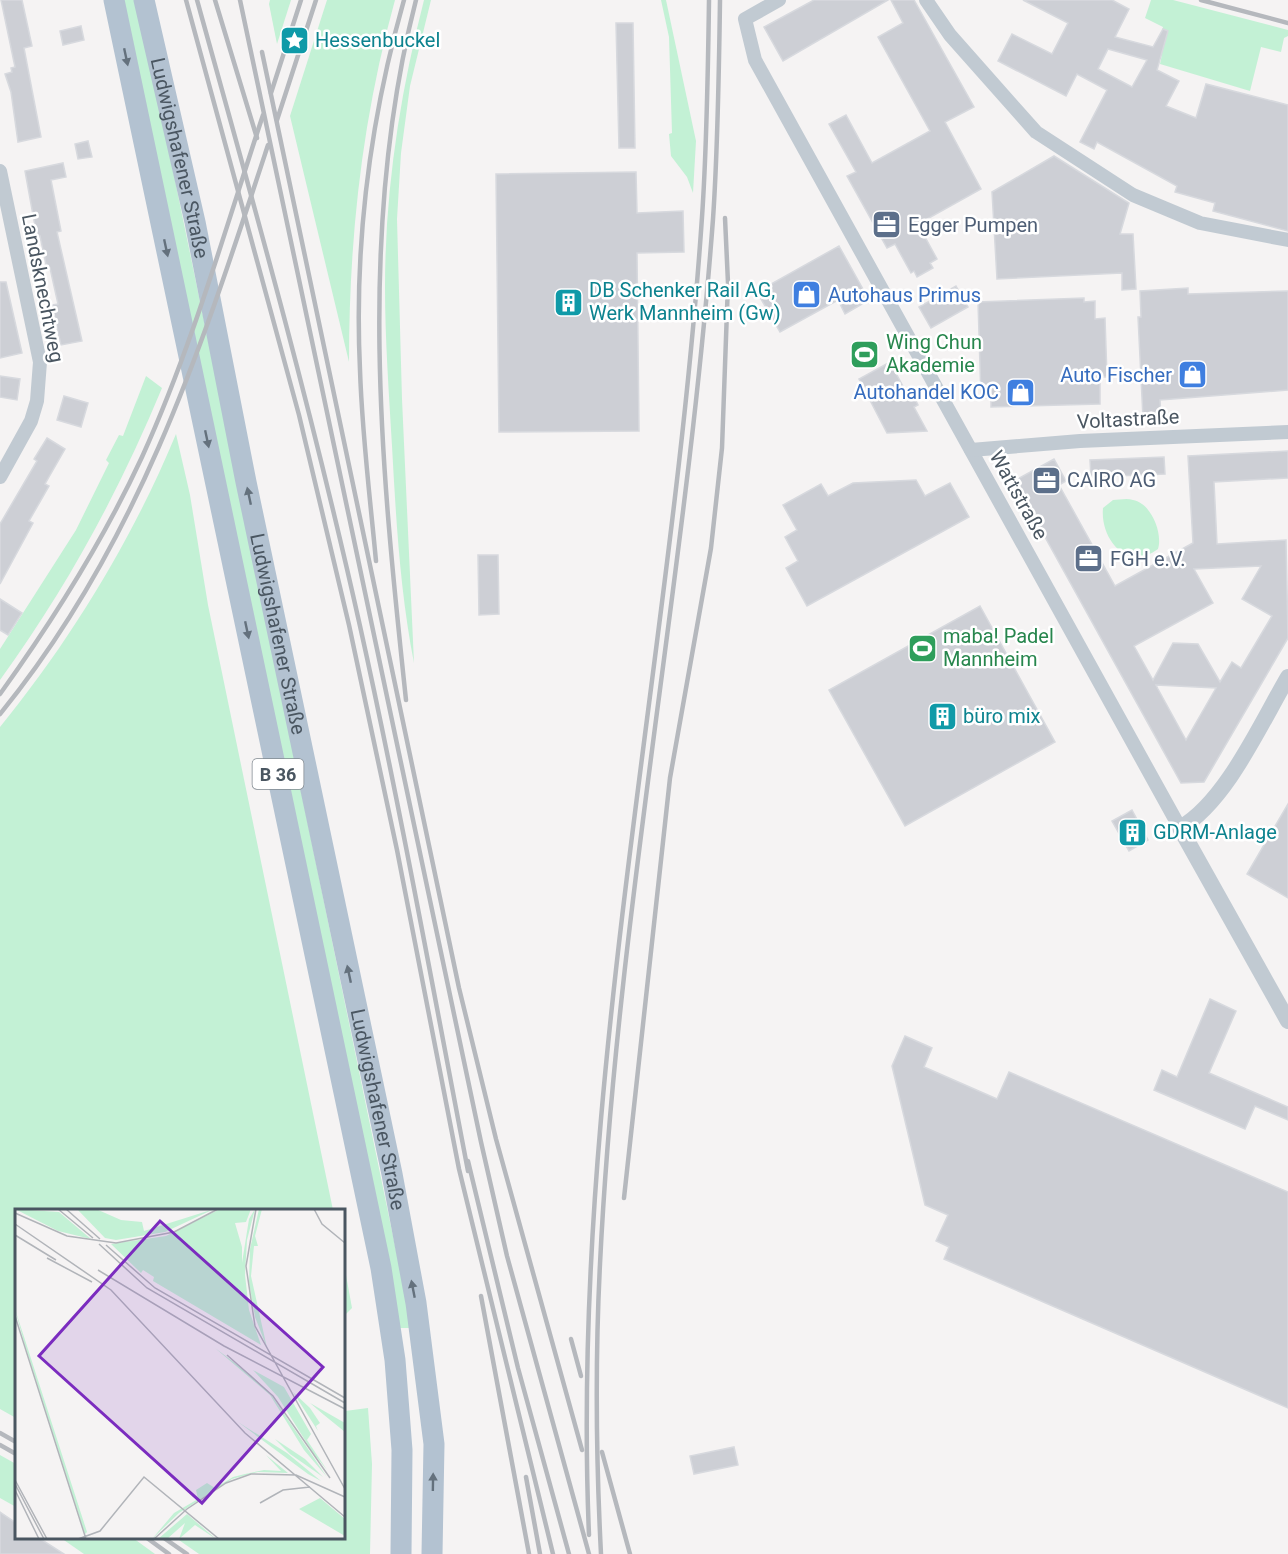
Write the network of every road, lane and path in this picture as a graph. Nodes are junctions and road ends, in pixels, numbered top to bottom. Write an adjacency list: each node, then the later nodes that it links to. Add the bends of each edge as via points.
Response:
1 (114, 0): 13 (main road, Ludwigshafener Straße / B 36, one-way to 13, via 381,1268 395,1360 402,1450)
2 (144, 0): 14 (main road, Ludwigshafener Straße / B 36, one-way to 2, via 434,1444 416,1303 195,222)
3 (779, 0): 8 (street, Wattstraße, via 744,19 755,60)
4 (926, 0): 6 (street, via 950,35 1036,132 1133,195 1200,223)
5 (0, 171): 9 (street, Landsknechtweg, via 40,362 31,422)
6 (1288, 240)
7 (1288, 432): 8 (street, Voltastraße)
8 (971, 450): 11 (street, Wattstraße)
9 (0, 477)
10 (1288, 676): 11 (street, via 1220,792 1195,820)
11 (1180, 828): 12 (street, Wattstraße)
12 (1288, 1021)
13 (401, 1554)
14 (432, 1554)

